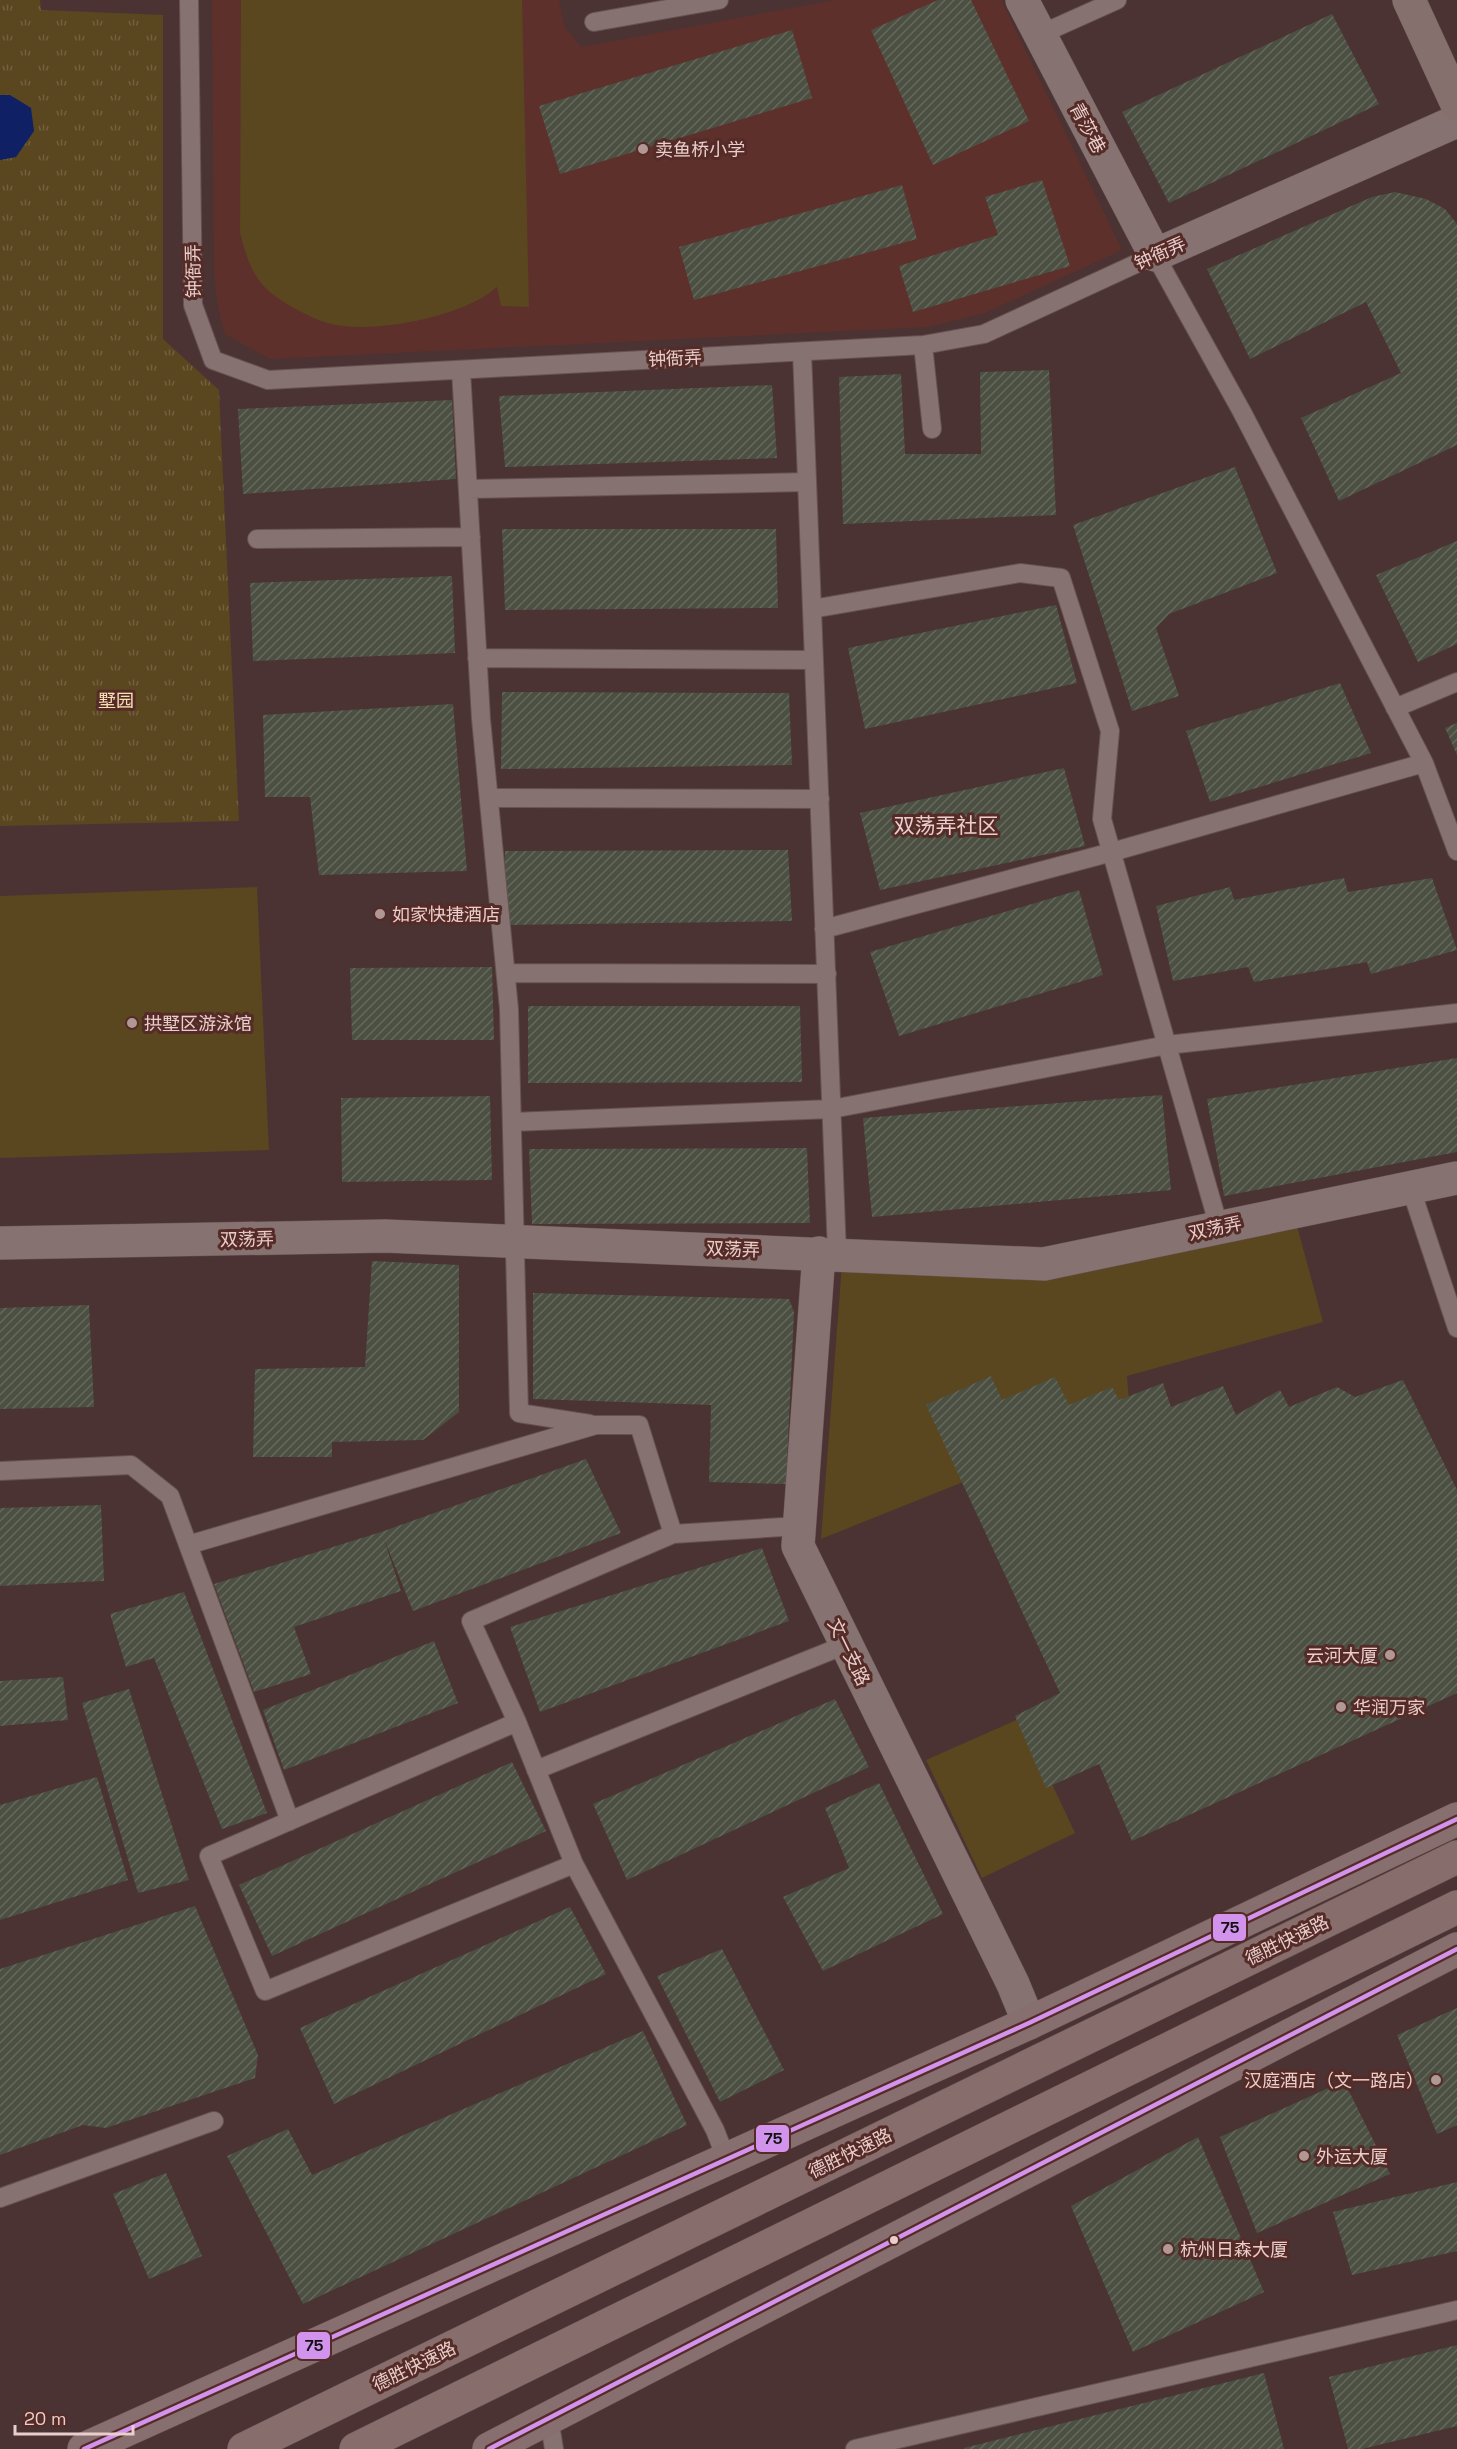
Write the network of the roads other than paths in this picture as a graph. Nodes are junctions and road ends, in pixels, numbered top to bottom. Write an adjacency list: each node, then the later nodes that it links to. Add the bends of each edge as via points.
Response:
1 (189, 0): 13 (lane, 钟衙弄, via 193,305 213,360 268,380)
2 (719, 0): 6 (lane)
3 (1022, 0): 7 (street, 青莎巷)
4 (1117, 0): 7 (lane)
5 (1409, 0): 8 (main road)
6 (594, 22)
7 (1039, 35): 10 (street, 青莎巷)
8 (1457, 104)
9 (1457, 121): 10 (street, 钟衙弄)
10 (1155, 255): 11 (lane, 钟衙弄, via 984,334); 23 (lane, via 1242,412)
11 (922, 345): 12 (lane, 钟衙弄); 14 (lane)
12 (802, 352): 13 (lane, 钟衙弄); 15 (lane)
13 (461, 370): 16 (lane)
14 (932, 429)
15 (807, 482): 16 (lane); 19 (lane)
16 (468, 489): 17 (lane)
17 (471, 537): 18 (lane); 20 (lane)
18 (257, 539)
19 (812, 609): 21 (lane); 28 (lane, via 1020,573 1061,578 1110,731 1102,819)
20 (477, 658): 21 (lane); 25 (lane)
21 (814, 660): 26 (lane)
22 (1457, 682): 23 (lane)
23 (1395, 708): 24 (lane)
24 (1424, 764): 27 (lane); 28 (lane)
25 (489, 798): 26 (lane); 30 (lane)
26 (820, 799): 29 (lane)
27 (1457, 851)
28 (1112, 852): 29 (lane); 33 (lane)
29 (824, 929): 31 (lane)
30 (506, 973): 31 (lane); 35 (lane)
31 (827, 974): 34 (lane)
32 (1457, 1013): 33 (lane)
33 (1167, 1045): 34 (lane); 38 (lane)
34 (832, 1109): 35 (lane); 41 (lane)
35 (513, 1122): 39 (lane)
36 (1457, 1178): 37 (street, 双荡弄)
37 (1410, 1186): 38 (street, 双荡弄); 42 (lane)
38 (1219, 1227): 41 (street, 双荡弄, via 1044,1264)
39 (516, 1241): 40 (street, 双荡弄, via 385,1236); 41 (street, 双荡弄); 43 (lane, via 519,1413)
40 (0, 1243)
41 (828, 1253): 45 (street, 文一支路)
42 (1457, 1329)
43 (596, 1425): 46 (lane, via 639,1425); 47 (lane)
44 (0, 1472): 47 (lane, via 131,1465 170,1496)
45 (799, 1526): 46 (lane); 48 (street, 文一支路, via 798,1546)
46 (673, 1534): 49 (lane, via 471,1621)
47 (188, 1545): 52 (lane)
48 (846, 1645): 50 (lane); 57 (street, 文一支路)
49 (517, 1722): 50 (lane); 52 (lane)
50 (536, 1770): 54 (lane)
51 (1457, 1820): 57 (main road)
52 (290, 1821): 54 (lane, via 208,1856 264,1991)
53 (1457, 1857): 64 (highway, 德胜快速路)
54 (574, 1864): 59 (lane, via 715,2130)
55 (1457, 1907): 65 (highway)
56 (1457, 1949): 62 (main road)
57 (1029, 2023): 59 (main road)
58 (214, 2121): 60 (lane)
59 (727, 2161): 63 (main road)
60 (0, 2198)
61 (1457, 2310): 67 (lane)
62 (552, 2434): 66 (main road)
63 (84, 2449)
64 (244, 2449)
65 (356, 2449)
66 (489, 2449)
67 (855, 2449)

